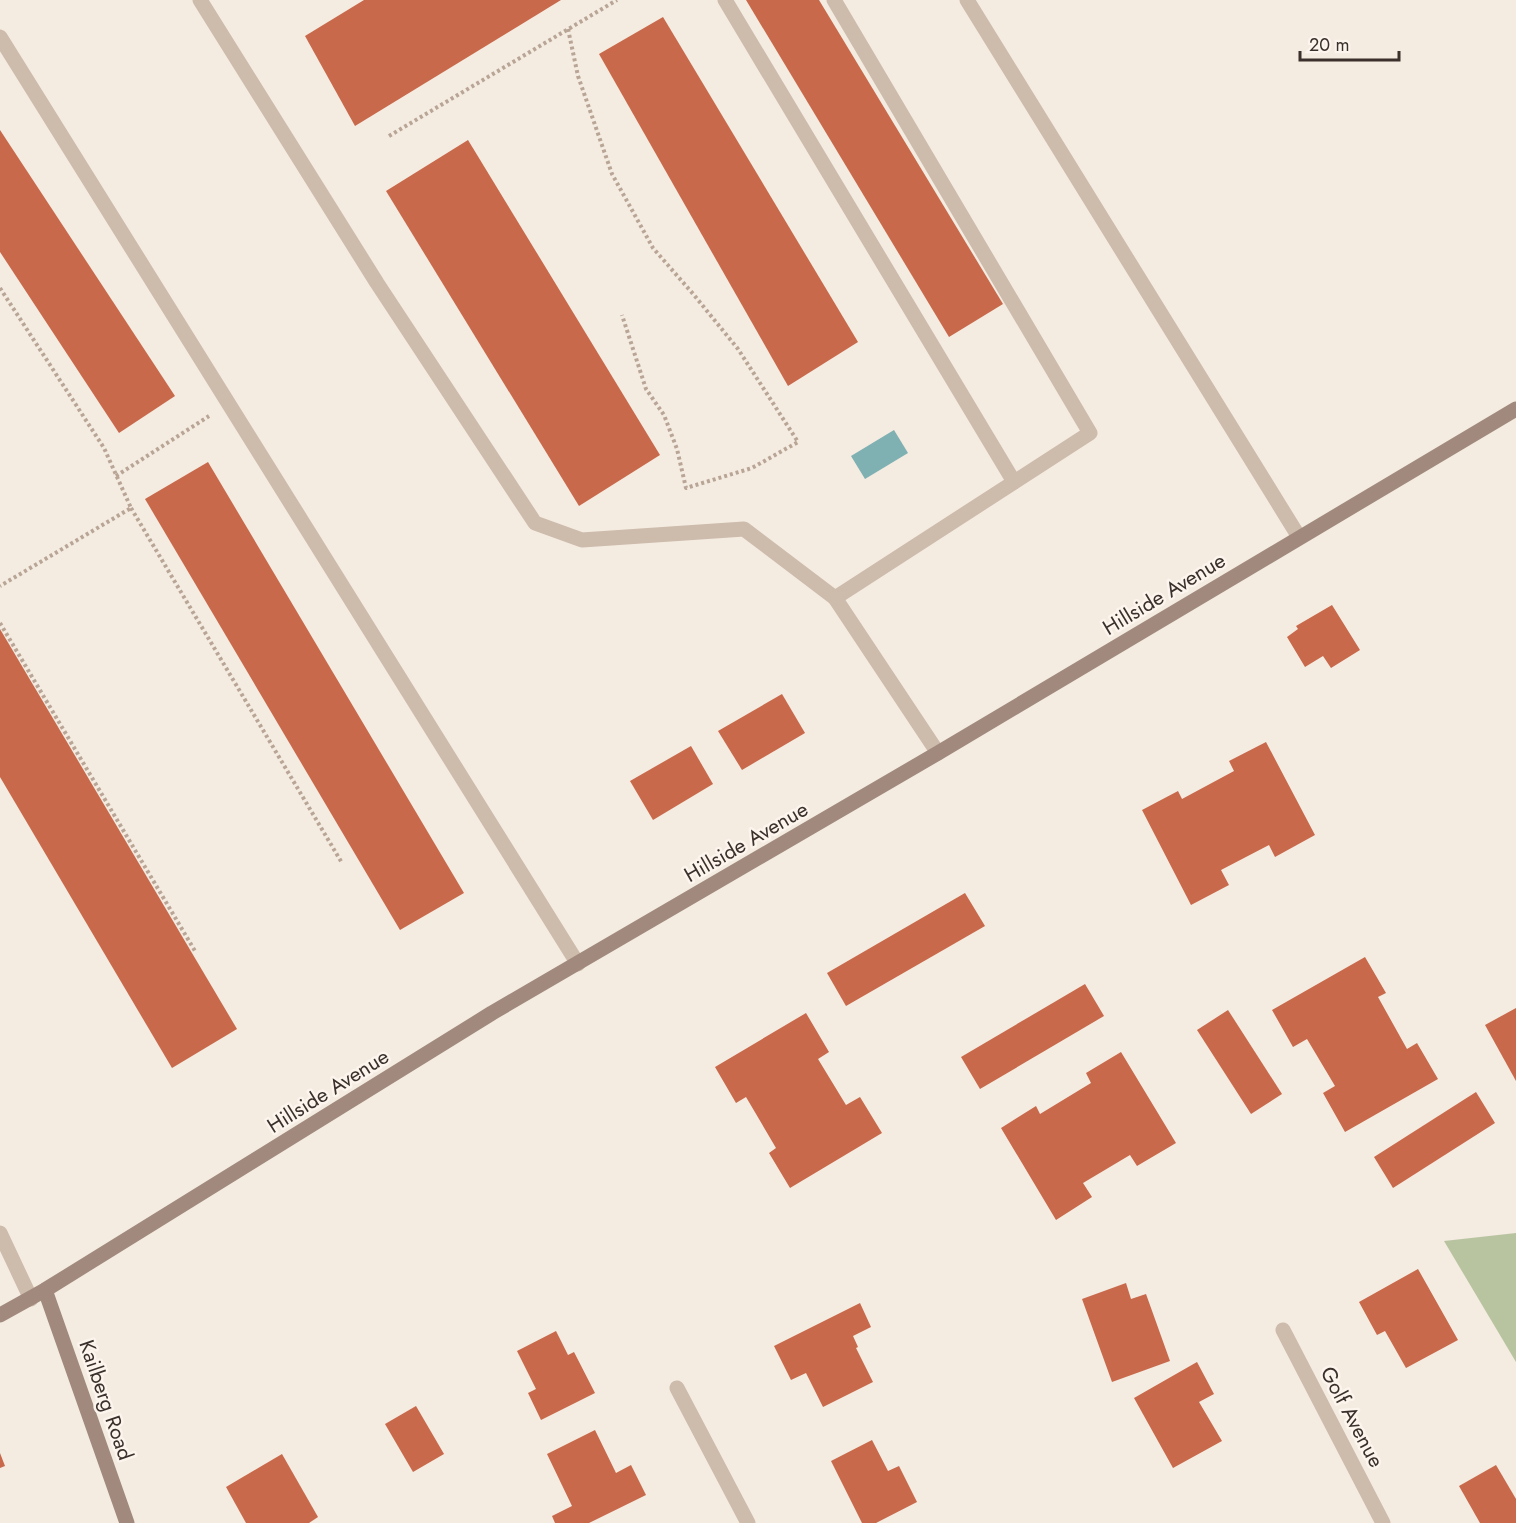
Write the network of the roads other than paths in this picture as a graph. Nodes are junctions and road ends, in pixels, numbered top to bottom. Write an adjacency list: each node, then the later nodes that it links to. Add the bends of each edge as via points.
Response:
1 (200, 0): 9 (street, via 377,283 535,523 582,540 744,529)
2 (725, 0): 7 (street)
3 (834, 0): 7 (street, via 1090,433)
4 (967, 0): 8 (street)
5 (0, 37): 11 (street)
6 (1516, 409): 8 (street, Hillside Avenue)
7 (1014, 482): 9 (street)
8 (1299, 537): 10 (street, Hillside Avenue)
9 (835, 598): 10 (street)
10 (938, 753): 11 (street, Hillside Avenue)
11 (578, 964): 13 (street, Hillside Avenue, via 492,1013)
12 (0, 1233): 14 (street)
13 (45, 1290): 14 (street, Hillside Avenue); 18 (street, Kailberg Road)
14 (31, 1299): 15 (street, Hillside Avenue)
15 (0, 1315)
16 (1283, 1330): 20 (street, Golf Avenue)
17 (677, 1388): 19 (street)
18 (127, 1523)
19 (748, 1523)
20 (1383, 1523)

